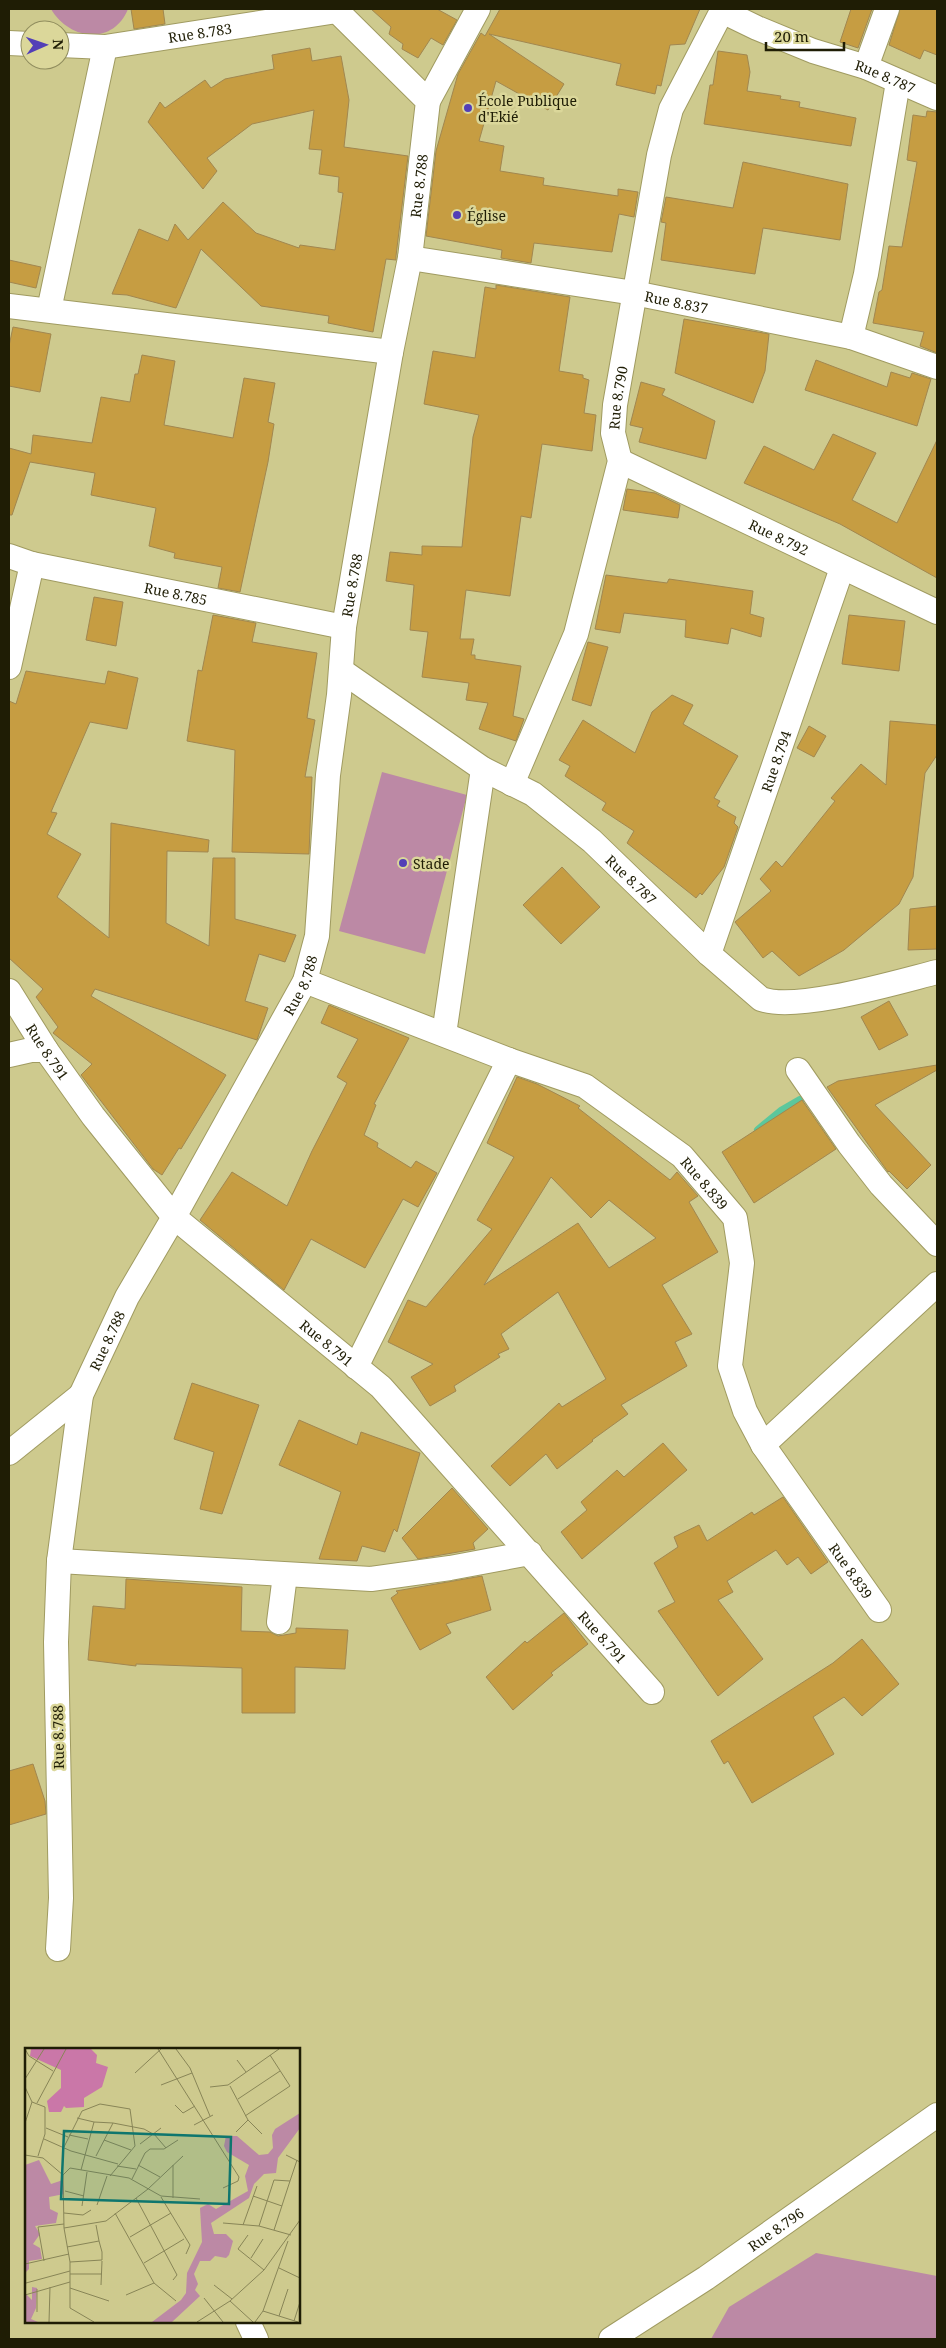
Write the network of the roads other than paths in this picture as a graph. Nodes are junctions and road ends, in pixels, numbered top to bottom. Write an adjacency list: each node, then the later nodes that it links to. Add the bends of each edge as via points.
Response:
1 (478, 9): 10 (street)
2 (887, 9): 7 (street)
3 (338, 10): 6 (street, Rue 8.783); 10 (street)
4 (723, 10): 7 (street, Rue 8.787, via 813,51); 12 (street, Rue 8.790, via 671,109 659,155)
5 (70, 45): 6 (street, Rue 8.783)
6 (105, 47): 14 (street)
7 (866, 67): 8 (street, Rue 8.787)
8 (898, 82): 9 (street, Rue 8.787); 15 (street, via 866,274)
9 (937, 98)
10 (428, 102): 11 (street, Rue 8.788)
11 (410, 258): 12 (street, Rue 8.837); 16 (street, Rue 8.788)
12 (634, 292): 15 (street, Rue 8.837); 18 (street, Rue 8.790, via 615,405 613,433)
13 (9, 306): 14 (street)
14 (49, 310): 16 (street)
15 (851, 337): 17 (street, Rue 8.837)
16 (391, 352): 23 (street, Rue 8.788)
17 (937, 368)
18 (620, 461): 21 (street, Rue 8.792); 27 (street, Rue 8.790, via 576,634)
19 (9, 556): 20 (street, Rue 8.785)
20 (32, 564): 23 (street, Rue 8.785); 24 (street)
21 (842, 568): 22 (street, Rue 8.792); 28 (street, Rue 8.794)
22 (937, 612)
23 (344, 627): 25 (street, Rue 8.788)
24 (9, 667)
25 (342, 671): 26 (street, Rue 8.787); 30 (street, Rue 8.788, via 328,775 317,936)
26 (483, 770): 27 (street, Rue 8.787); 32 (street)
27 (512, 784): 28 (street, Rue 8.787, via 533,794 592,841)
28 (709, 954): 29 (street, Rue 8.787, via 762,999 772,1003 814,1000)
29 (937, 972)
30 (305, 981): 32 (street, Rue 8.839); 37 (street, Rue 8.788)
31 (9, 991): 33 (street, Rue 8.791)
32 (444, 1034): 35 (street, Rue 8.839)
33 (46, 1050): 34 (street); 37 (street, Rue 8.791, via 93,1116)
34 (9, 1055)
35 (508, 1060): 40 (street); 42 (street, Rue 8.839, via 586,1086 682,1156 735,1218 742,1262 730,1366 745,1411)
36 (798, 1070): 38 (street, via 848,1144 881,1185)
37 (174, 1217): 40 (street, Rue 8.791); 41 (street, Rue 8.788, via 127,1297)
38 (937, 1244)
39 (937, 1284): 42 (street)
40 (356, 1367): 44 (street, Rue 8.791, via 381,1387)
41 (81, 1395): 43 (street); 45 (street, Rue 8.788)
42 (763, 1445): 47 (street, Rue 8.839)
43 (9, 1453)
44 (530, 1553): 46 (street, via 371,1579); 49 (street, Rue 8.791)
45 (59, 1561): 46 (street); 50 (street, Rue 8.788, via 56,1642 61,1898)
46 (285, 1575): 48 (street)
47 (878, 1610)
48 (279, 1622)
49 (652, 1692)
50 (58, 1950)
51 (937, 2115): 54 (street, Rue 8.796, via 706,2278)
52 (248, 2323): 53 (street)
53 (256, 2339)
54 (611, 2339)

